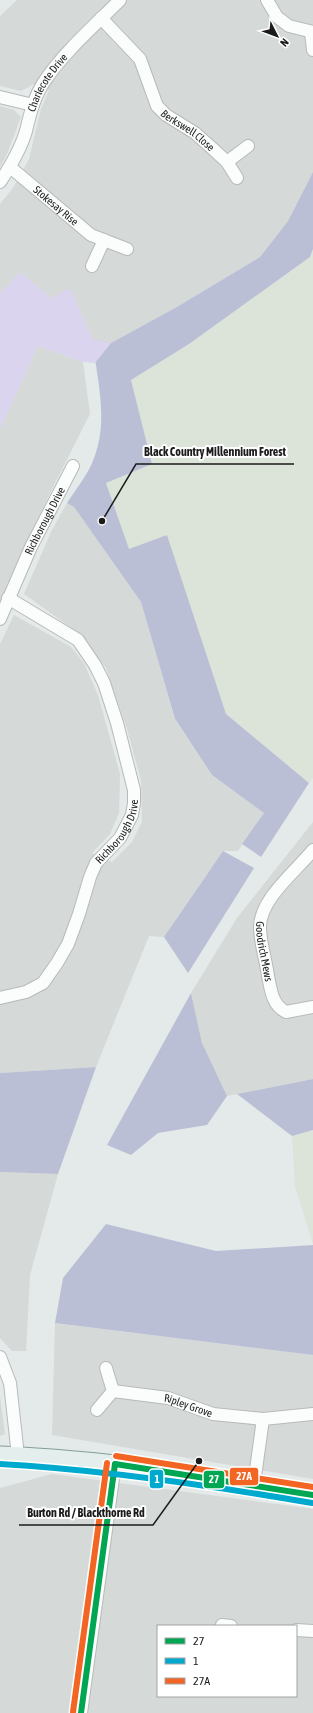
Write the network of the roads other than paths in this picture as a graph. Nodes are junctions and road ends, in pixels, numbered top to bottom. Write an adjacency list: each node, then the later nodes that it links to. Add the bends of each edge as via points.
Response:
1 (120, 0): 3 (street, Charlecote Drive)
2 (267, 0): 4 (street, via 277,17 289,26)
3 (101, 18): 7 (street, Charlecote Drive, via 44,83); 9 (street, Berkswell Close, via 140,59 157,106 166,115 195,133)
4 (312, 32): 5 (street)
5 (313, 50)
6 (0, 97): 7 (street)
7 (33, 105): 10 (street, Charlecote Drive, via 26,132)
8 (248, 146): 9 (street)
9 (227, 162): 11 (street, Berkswell Close)
10 (10, 167): 12 (street, Charlecote Drive); 13 (street, Stokesay Rise, via 91,235)
11 (237, 178)
12 (0, 182)
13 (104, 240): 14 (street, Stokesay Rise); 15 (street)
14 (127, 249)
15 (92, 266)
16 (73, 466): 17 (street, Richborough Drive)
17 (8, 598): 18 (street, Richborough Drive); 20 (street, Richborough Drive, via 78,640 94,665 104,683 117,723 134,790 134,803 132,815 120,838 96,863 68,944 57,963 43,983 26,992)
18 (0, 619)
19 (313, 850): 21 (street, Goodrich Mews, via 268,902 262,914 260,928 271,991 278,1006 286,1012)
20 (0, 998)
21 (313, 1007)
22 (0, 1357): 28 (street, via 10,1383)
23 (106, 1368): 24 (street)
24 (113, 1391): 25 (street); 27 (street, Ripley Grove, via 168,1398 213,1414)
25 (97, 1410)
26 (313, 1414): 27 (street, Ripley Grove)
27 (263, 1419): 31 (street)
28 (9, 1456): 29 (main road); 30 (main road)
29 (115, 1464): 31 (main road); 35 (street)
30 (0, 1467)
31 (254, 1484): 32 (main road)
32 (313, 1494)
33 (297, 1630): 34 (street)
34 (313, 1631)
35 (81, 1713)

